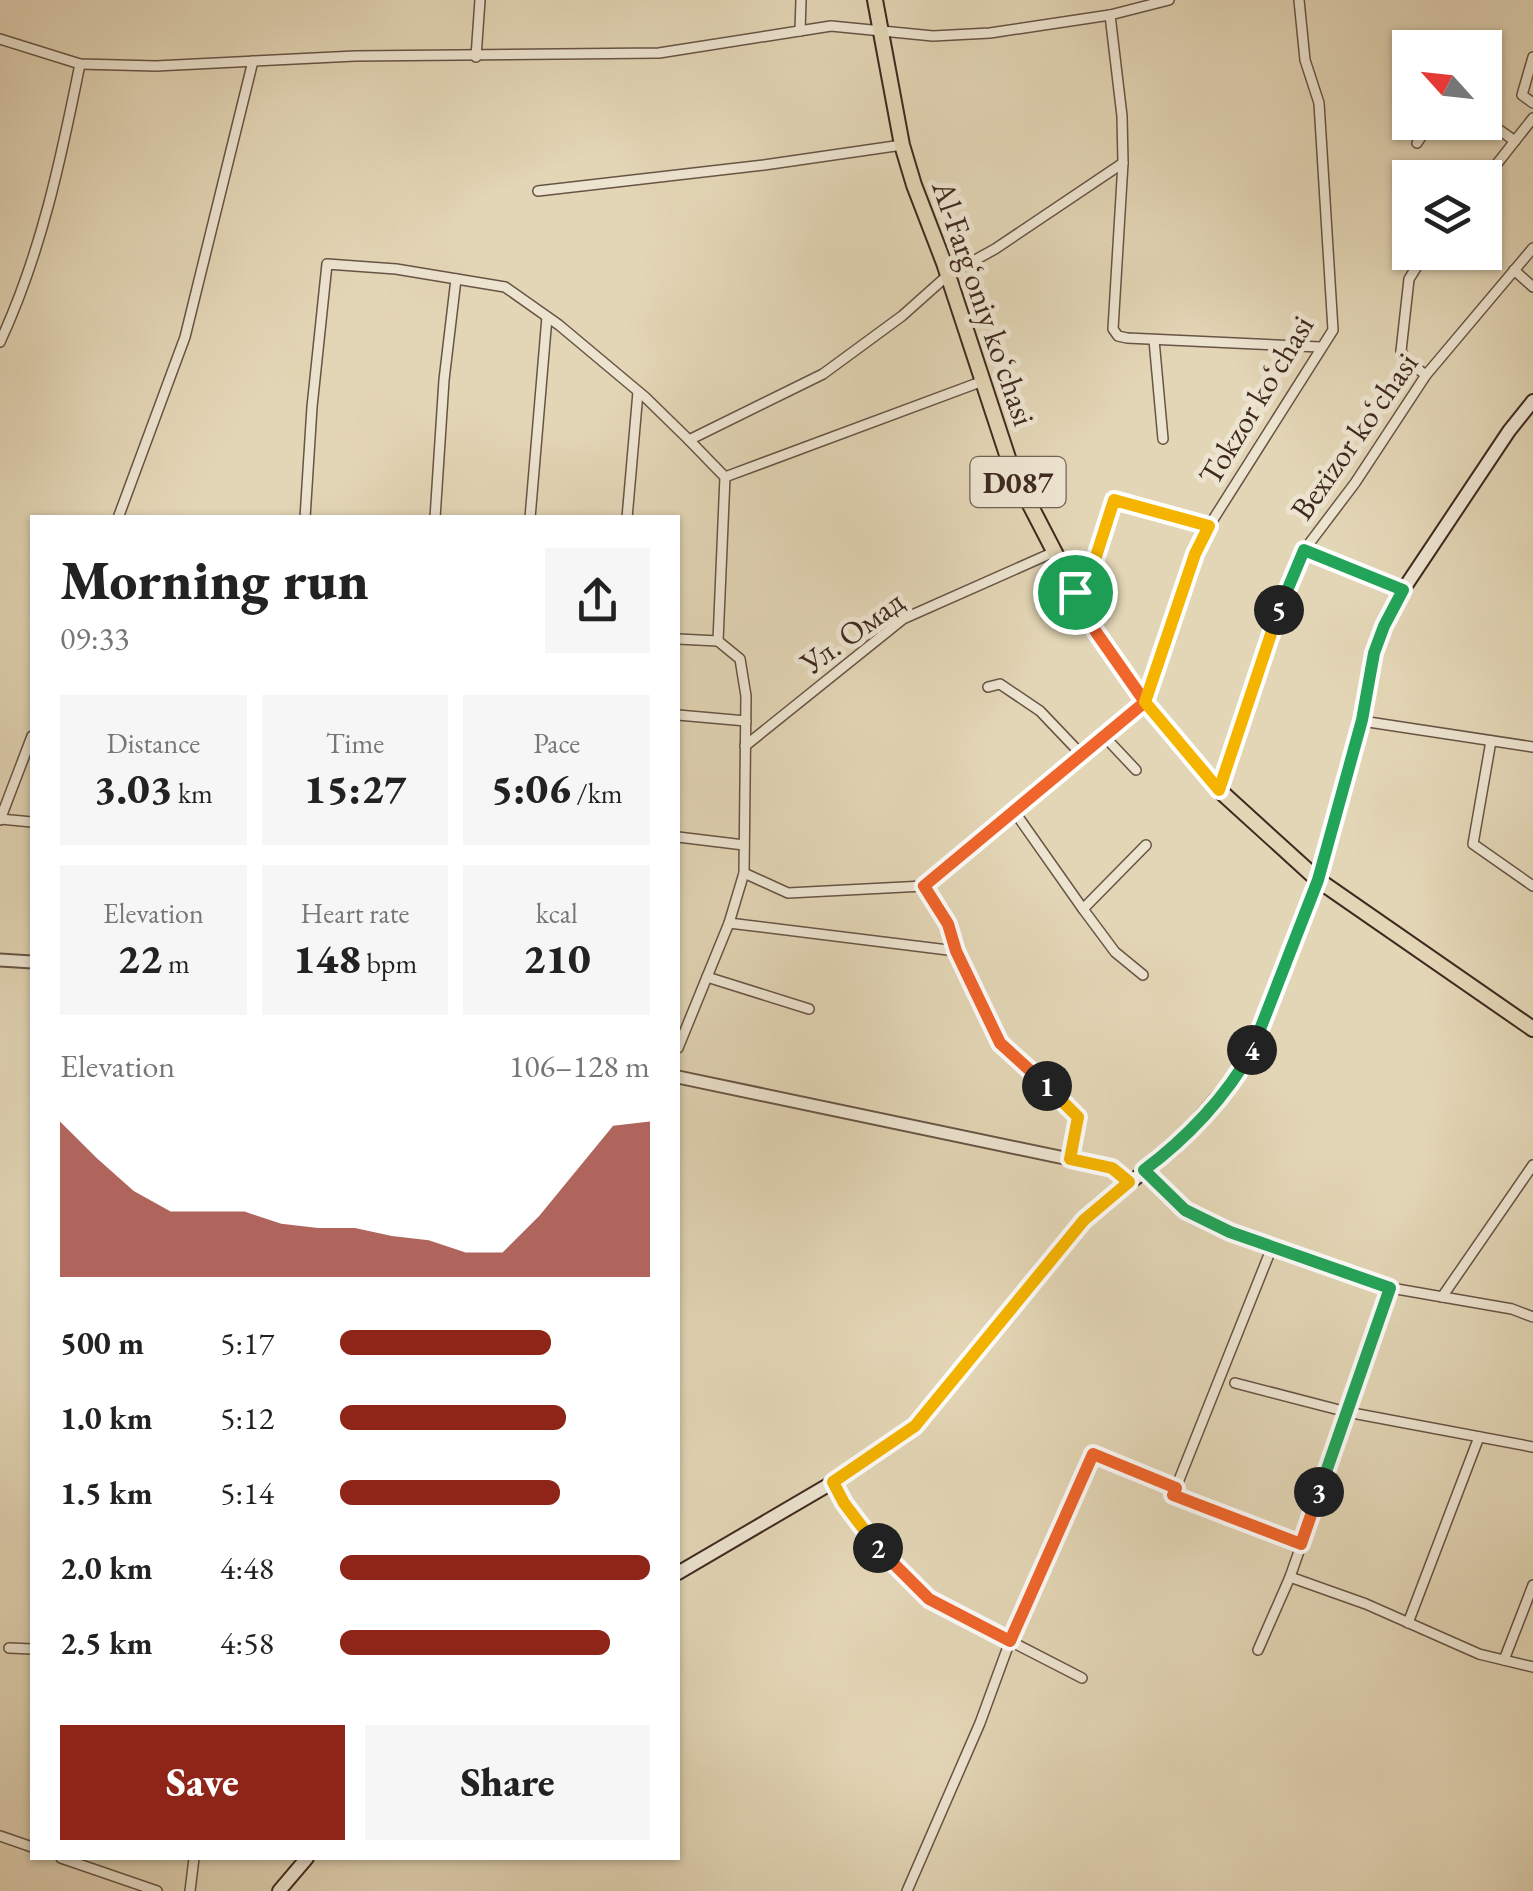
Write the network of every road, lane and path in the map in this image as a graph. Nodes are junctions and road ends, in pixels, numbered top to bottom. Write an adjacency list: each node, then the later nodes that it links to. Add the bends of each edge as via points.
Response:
1 (480, 0): 10 (street)
2 (802, 0): 7 (street)
3 (876, 0): 8 (main road, Al-Fargʻoniy koʻchasi / D087)
4 (1170, 0): 6 (street)
5 (1299, 0): 33 (street, Tokzor koʻchasi, via 1305,60 1319,104 1334,323)
6 (1110, 15): 8 (street, via 990,33); 22 (street)
7 (800, 31): 8 (street); 10 (street, via 660,54)
8 (879, 31): 20 (main road, Al-Fargʻoniy koʻchasi / D087)
9 (0, 38): 13 (street)
10 (476, 56): 12 (street)
11 (1533, 57): 14 (street, via 1522,92)
12 (254, 61): 13 (street); 41 (street, via 185,336)
13 (80, 64): 32 (street, via 36,251)
14 (1533, 103)
15 (1533, 118): 18 (street)
16 (1502, 132): 18 (street)
17 (1419, 140): 19 (street)
18 (1515, 142): 21 (street)
19 (1417, 143)
20 (902, 145): 23 (street); 27 (main road, Al-Fargʻoniy koʻchasi / D087)
21 (1500, 160)
22 (1123, 163): 27 (street); 31 (street, via 1113,329 1118,336)
23 (538, 192)
24 (1533, 248): 26 (street, Bexizor koʻchasi)
25 (1415, 270): 34 (street, via 1401,351)
26 (1514, 270): 29 (street); 34 (street, Bexizor koʻchasi)
27 (948, 276): 35 (main road, Al-Fargʻoniy koʻchasi / D087); 39 (street, via 823,374)
28 (456, 278): 30 (street, via 506,287); 42 (street, via 327,264); 43 (street)
29 (1533, 286)
30 (547, 316): 36 (street); 44 (street)
31 (1154, 340): 33 (street); 38 (street)
32 (0, 342)
33 (1320, 347): 46 (street, Tokzor koʻchasi)
34 (1426, 375): 47 (street, Bexizor koʻchasi)
35 (982, 381): 40 (street); 48 (main road, Al-Fargʻoniy koʻchasi / D087, via 1012,470)
36 (638, 392): 39 (street); 45 (street)
37 (1533, 400): 49 (main road)
38 (1164, 439)
39 (689, 440): 40 (street)
40 (724, 477): 52 (street)
41 (119, 515)
42 (304, 515)
43 (436, 515)
44 (530, 515)
45 (627, 515)
46 (1209, 526): 50 (street, via 1114,500 1093,566); 54 (street, Tokzor koʻchasi)
47 (1304, 550): 49 (street); 65 (street, Bexizor koʻchasi)
48 (1054, 552): 50 (main road, Al-Fargʻoniy koʻchasi / D087); 61 (street, Ул. Омад, via 904,619)
49 (1403, 590): 56 (main road, via 1374,653)
50 (1075, 592): 54 (main road, Al-Fargʻoniy koʻchasi / D087)
51 (680, 639): 52 (street)
52 (718, 641): 57 (street, via 740,659)
53 (988, 687): 63 (street, via 1000,684 1040,711)
54 (1145, 702): 58 (street); 65 (main road, Al-Fargʻoniy koʻchasi / D087)
55 (680, 715): 57 (street)
56 (1362, 720): 60 (street); 73 (main road)
57 (746, 721): 61 (street)
58 (1104, 736): 63 (street); 64 (street)
59 (30, 741): 67 (street)
60 (1491, 741): 62 (street); 75 (street, via 1473,844)
61 (745, 746): 70 (street)
62 (1533, 748)
63 (1081, 754): 66 (street)
64 (1136, 770)
65 (1219, 790): 73 (main road, Al-Fargʻoniy koʻchasi / D087)
66 (1014, 811): 74 (street); 76 (street)
67 (0, 820): 68 (street)
68 (30, 822)
69 (680, 837): 70 (street)
70 (744, 845): 72 (street)
71 (1146, 845): 76 (street)
72 (744, 873): 74 (street, via 788,893); 77 (street)
73 (1318, 880): 84 (main road, D087); 89 (main road, via 1241,1070 1174,1148)
74 (924, 886): 78 (street)
75 (1533, 886)
76 (1083, 909): 82 (street)
77 (729, 923): 78 (street); 81 (street)
78 (956, 951): 87 (street, via 1000,1043 1078,1117)
79 (0, 960): 80 (street)
80 (30, 962)
81 (707, 976): 83 (street); 85 (street)
82 (1143, 976)
83 (809, 1009)
84 (1533, 1028)
85 (680, 1043)
86 (680, 1077): 87 (street)
87 (1070, 1159): 90 (street, via 1112,1168)
88 (1533, 1165): 93 (street)
89 (1144, 1170): 90 (main road); 91 (street, via 1185,1210)
90 (1129, 1182): 99 (main road, via 1084,1220 915,1426)
91 (1272, 1247): 92 (street); 100 (street)
92 (1390, 1288): 93 (street); 96 (street)
93 (1442, 1297): 94 (street)
94 (1533, 1317)
95 (1235, 1383): 96 (street)
96 (1347, 1412): 97 (street); 101 (street)
97 (1478, 1437): 98 (street); 105 (street)
98 (1533, 1447)
99 (833, 1482): 102 (main road); 106 (street, via 864,1532 929,1599)
100 (1176, 1488): 101 (street, via 1173,1495); 106 (street, via 1093,1454)
101 (1301, 1544): 103 (street)
102 (680, 1572)
103 (1290, 1577): 105 (street); 109 (street)
104 (1533, 1585): 110 (street)
105 (1408, 1623): 110 (street)
106 (1010, 1641): 112 (street); 121 (street)
107 (9, 1648): 108 (street)
108 (30, 1649)
109 (1258, 1650)
110 (1504, 1660): 111 (street)
111 (1533, 1668)
112 (1082, 1678)
113 (0, 1836): 114 (street)
114 (30, 1847)
115 (67, 1860): 118 (street)
116 (194, 1860): 119 (street)
117 (306, 1860): 120 (main road)
118 (157, 1891)
119 (190, 1891)
120 (278, 1891)
121 (907, 1891)

